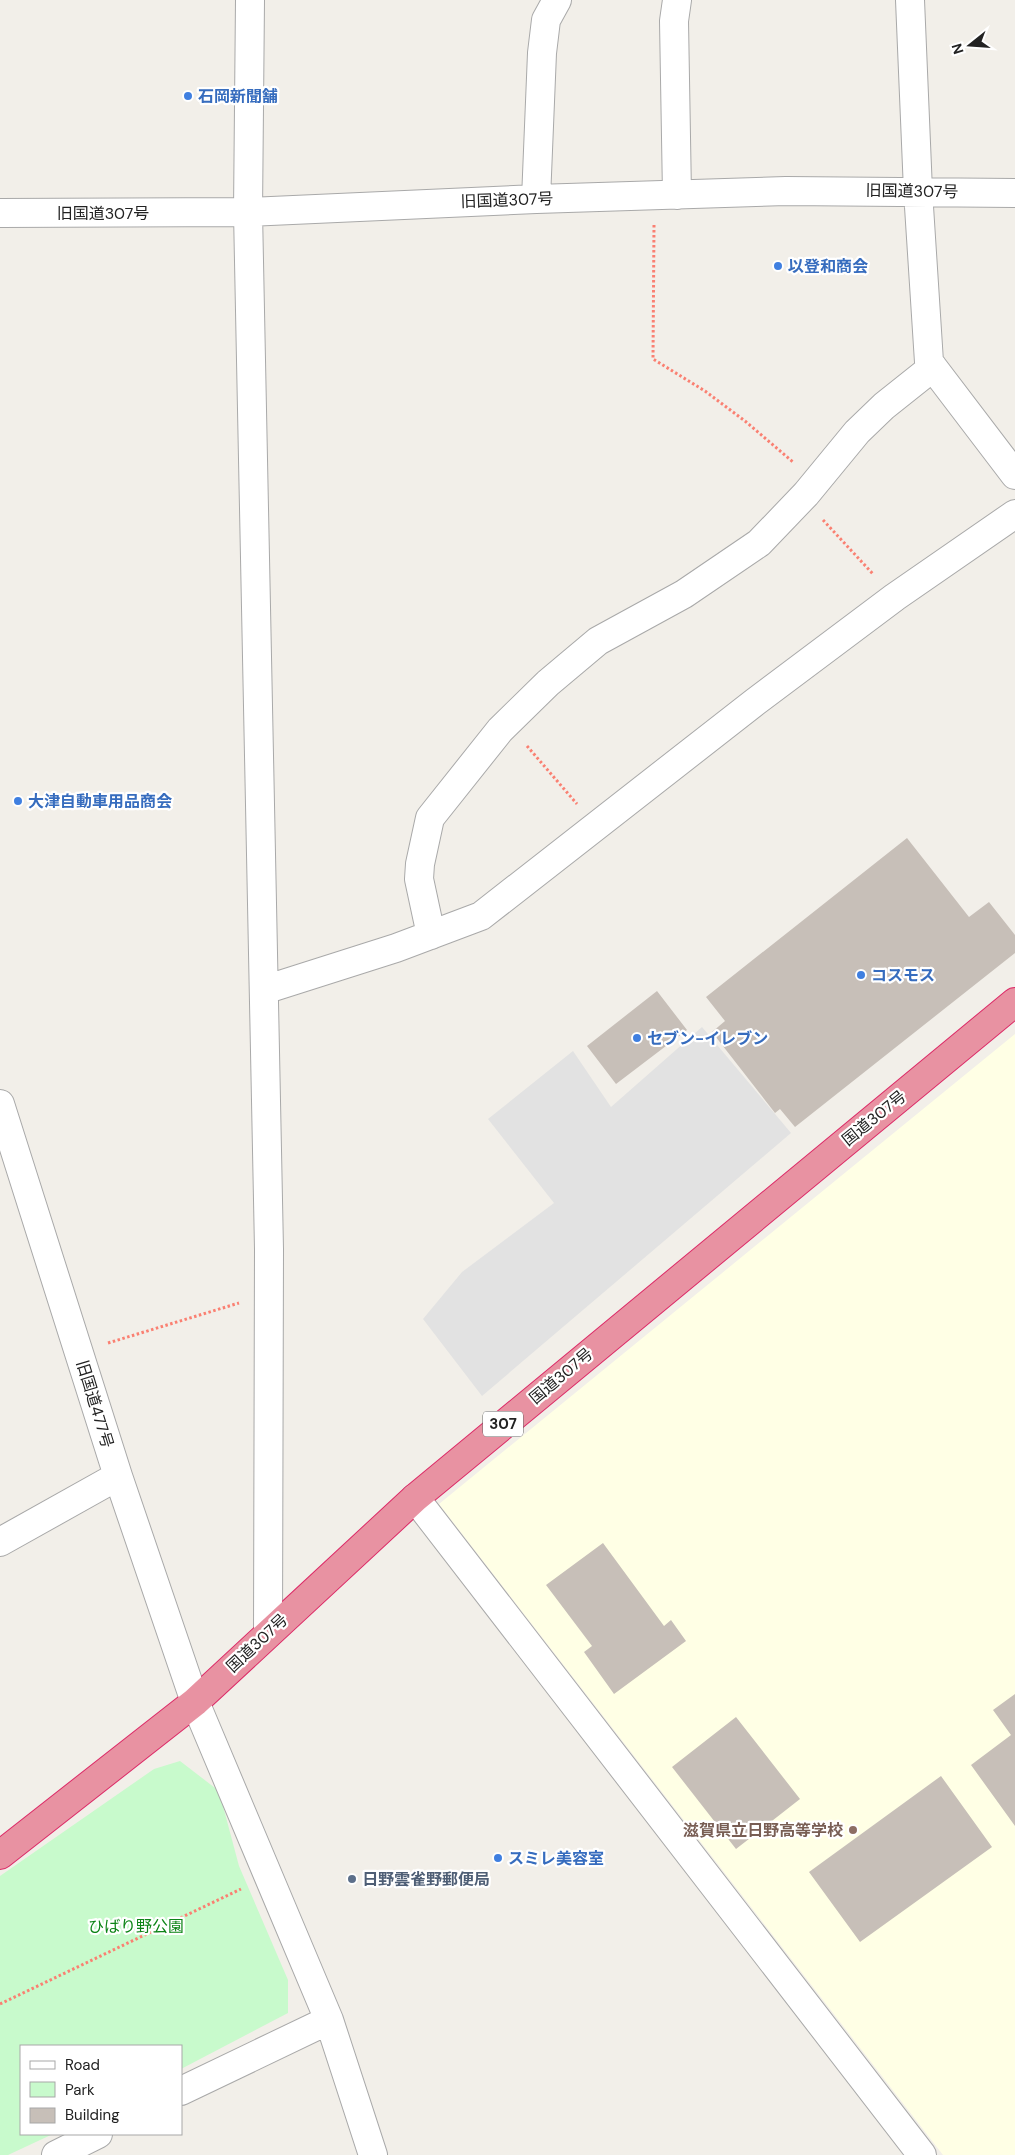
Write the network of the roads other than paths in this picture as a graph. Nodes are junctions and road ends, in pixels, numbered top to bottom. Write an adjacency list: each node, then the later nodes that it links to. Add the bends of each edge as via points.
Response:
1 (250, 0): 9 (street)
2 (557, 0): 8 (street, via 546,20 542,53)
3 (677, 0): 7 (street)
4 (910, 0): 5 (street)
5 (918, 191): 6 (street, 旧国道307号); 7 (street, 旧国道307号); 11 (street, via 929,362)
6 (1015, 193)
7 (666, 195): 8 (street, 旧国道307号)
8 (536, 199): 9 (street, 旧国道307号)
9 (248, 212): 10 (street, 旧国道307号); 15 (street)
10 (0, 213)
11 (933, 367): 12 (street); 14 (street, via 864,426 759,543 684,594 598,641 548,683 500,730 430,818 419,879)
12 (1015, 475)
13 (1015, 514): 14 (street, via 895,597 754,702 481,916)
14 (431, 935): 15 (street)
15 (264, 990): 21 (street, via 269,1294)
16 (1015, 1002): 19 (highway, 国道307号 / 307)
17 (0, 1104): 18 (street, 旧国道477号)
18 (118, 1476): 20 (street); 22 (street, 旧国道477号)
19 (414, 1498): 21 (highway, 国道307号 / 307); 29 (street)
20 (0, 1542)
21 (268, 1632): 22 (highway, 国道307号 / 307)
22 (195, 1702): 23 (highway, 国道307号 / 307); 24 (street, 旧国道477号)
23 (0, 1855)
24 (329, 2020): 25 (street); 28 (street, 旧国道477号)
25 (182, 2091)
26 (96, 2135): 27 (street)
27 (56, 2155)
28 (372, 2155)
29 (922, 2155)

